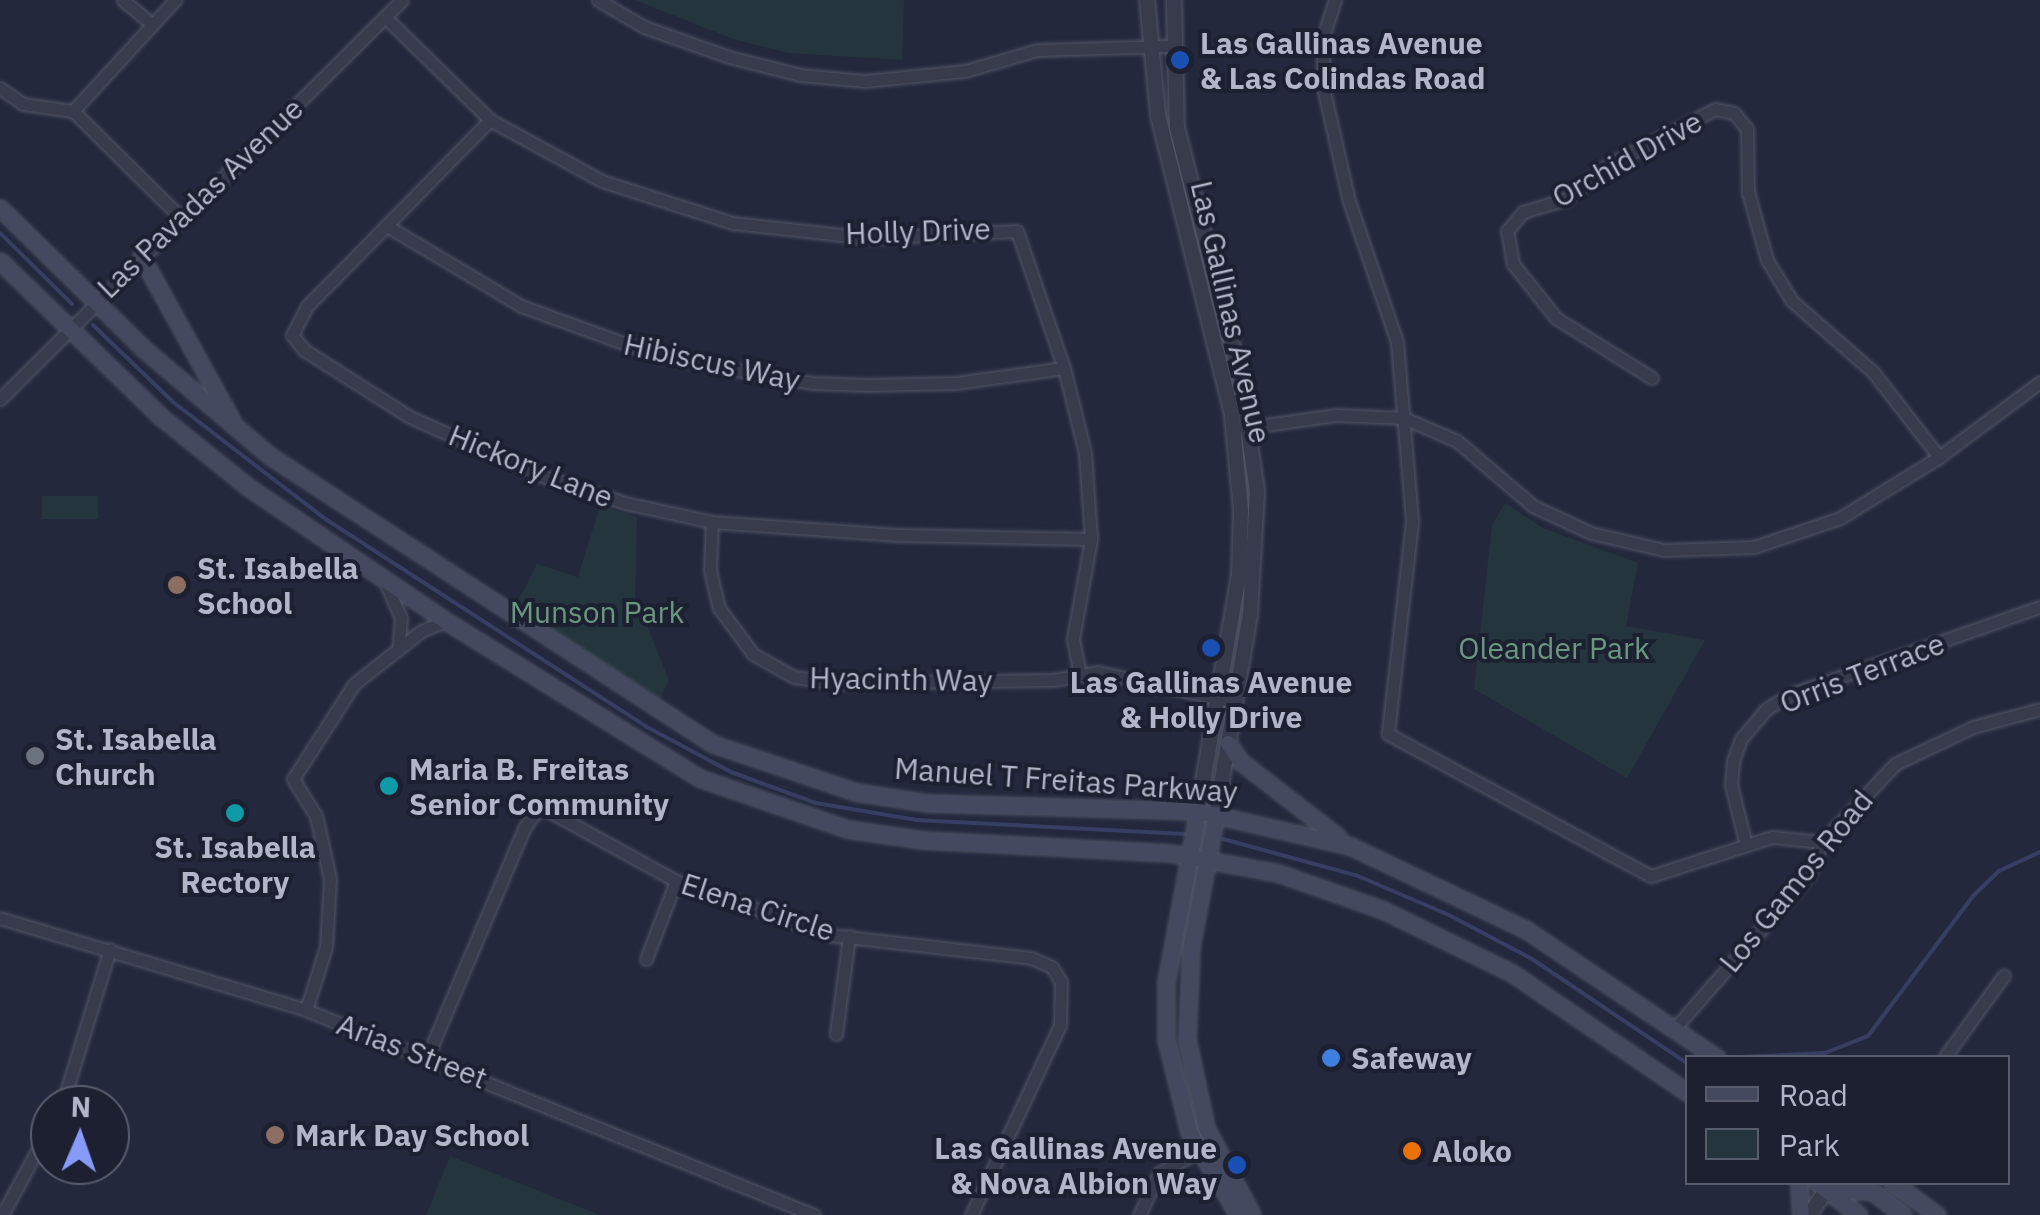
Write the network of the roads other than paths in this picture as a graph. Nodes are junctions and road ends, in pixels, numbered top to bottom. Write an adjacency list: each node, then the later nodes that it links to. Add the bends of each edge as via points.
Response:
1 (123, 0): 9 (street)
2 (175, 0): 9 (street)
3 (402, 0): 8 (street, Las Pavadas Avenue)
4 (598, 0): 11 (street, via 644,27 730,57 848,80 965,71 1037,50)
5 (1147, 0): 11 (street, Las Gallinas Avenue)
6 (1174, 0): 10 (street, Las Gallinas Avenue)
7 (1335, 0): 26 (street, via 1323,37 1324,87 1349,201 1397,342)
8 (386, 18): 14 (street, Holly Drive); 16 (street, Las Pavadas Avenue)
9 (150, 23): 13 (street)
10 (1171, 46): 11 (street); 27 (street, Las Gallinas Avenue, via 1189,196)
11 (1150, 47): 29 (street, Las Gallinas Avenue, via 1177,208)
12 (0, 88): 13 (street, via 23,104)
13 (73, 111): 16 (street)
14 (490, 120): 17 (street, Hickory Lane); 22 (street, Holly Drive, via 602,181 733,223 868,238 1017,231)
15 (0, 208): 20 (main road, Manuel T Freitas Parkway)
16 (180, 217): 18 (street, Las Pavadas Avenue)
17 (387, 226): 22 (street, Hibiscus Way, via 522,306 659,356 812,383 867,385 956,384); 31 (street, Hickory Lane, via 299,316 292,335 304,350 410,417 538,474)
18 (141, 256): 20 (street, Las Pavadas Avenue); 28 (main road)
19 (0, 261): 21 (main road, Manuel T Freitas Parkway)
20 (94, 301): 21 (street, Las Pavadas Avenue); 28 (main road, Manuel T Freitas Parkway)
21 (66, 328): 25 (street, Las Pavadas Avenue); 33 (main road, Manuel T Freitas Parkway, via 248,487)
22 (1064, 368): 32 (street, Holly Drive, via 1085,453)
23 (1652, 378): 30 (street, Orchid Drive, via 1556,318 1513,264 1507,231 1523,212 1566,199 1608,165 1715,110 1734,113 1746,128 1748,192 1766,260 1792,301 1872,372)
24 (2040, 382): 30 (street)
25 (0, 399)
26 (1404, 418): 27 (street, via 1336,415); 30 (street, via 1456,442 1534,506 1590,532 1664,550 1754,547 1806,530 1840,518); 45 (street, via 1412,522 1388,734 1635,872 1667,875)
27 (1251, 427): 29 (street); 39 (street, Las Gallinas Avenue, via 1257,559)
28 (236, 428): 42 (main road, Manuel T Freitas Parkway, via 340,508 713,744 792,776 928,803)
29 (1234, 428): 38 (street, Las Gallinas Avenue, via 1240,575)
30 (1938, 458)
31 (712, 522): 32 (street, Hickory Lane); 37 (street, Hyacinth Way, via 710,570 720,608 753,654 794,677 838,683)
32 (1090, 539): 37 (street, Holly Drive, via 1073,638)
33 (386, 582): 35 (main road, Manuel T Freitas Parkway); 36 (street, via 400,618)
34 (2040, 607): 45 (street, Orris Terrace, via 1791,694 1766,709 1741,739 1733,762 1731,785)
35 (446, 622): 36 (street, via 430,625); 42 (main road, Manuel T Freitas Parkway, via 653,752 783,812 923,840)
36 (398, 650): 53 (street, via 334,706 293,779 316,816 330,879 326,946)
37 (1080, 675): 38 (street, via 1098,672)
38 (1220, 698): 39 (street); 42 (street, Las Gallinas Avenue)
39 (1236, 702): 41 (street, Las Gallinas Avenue)
40 (2040, 709): 44 (street, Los Gamos Road, via 1974,727 1895,764)
41 (1228, 743): 43 (street, Las Gallinas Avenue); 46 (main road, via 1241,762)
42 (1194, 833): 43 (main road, Manuel T Freitas Parkway); 43 (main road, Manuel T Freitas Parkway); 55 (main road, Las Gallinas Avenue)
43 (1211, 837): 46 (main road, Manuel T Freitas Parkway); 54 (main road, Las Gallinas Avenue); 62 (main road, Manuel T Freitas Parkway, via 1512,973)
44 (1822, 842): 45 (street, via 1800,835); 56 (street, Los Gamos Road, via 1810,873)
45 (1746, 845)
46 (1350, 846): 56 (main road, Manuel T Freitas Parkway, via 1524,928)
47 (676, 882): 49 (street, Elena Circle); 51 (street); 59 (street, Elena Circle, via 552,812 535,812 481,918)
48 (0, 918): 50 (street, Arias Street)
49 (850, 936): 57 (street); 70 (street, Elena Circle, via 1031,958 1052,967 1062,982 1060,1025)
50 (110, 950): 53 (street, Arias Street); 61 (street)
51 (646, 960)
52 (2004, 974): 60 (street)
53 (306, 1010): 59 (street, Arias Street)
54 (1185, 1015): 55 (main road); 63 (main road, Las Gallinas Avenue)
55 (1164, 1016): 63 (main road, Las Gallinas Avenue, via 1172,1079)
56 (1675, 1028): 58 (main road, Manuel T Freitas Parkway)
57 (836, 1034)
58 (1712, 1054)
59 (428, 1055): 69 (street, Arias Street)
60 (1946, 1055)
61 (68, 1085)
62 (1685, 1091)
63 (1207, 1147): 71 (street, via 1158,1173); 72 (main road, Las Gallinas Avenue); 73 (main road, Las Gallinas Avenue)
64 (30, 1164): 68 (street)
65 (1798, 1185): 74 (main road)
66 (1825, 1185): 75 (street); 76 (main road); 77 (main road, via 1872,1191)
67 (1898, 1185): 78 (main road)
68 (2, 1215)
69 (814, 1215)
70 (971, 1215)
71 (1139, 1215)
72 (1238, 1215)
73 (1252, 1215)
74 (1801, 1215)
75 (1809, 1215)
76 (1859, 1215)
77 (1903, 1215)
78 (1937, 1215)

